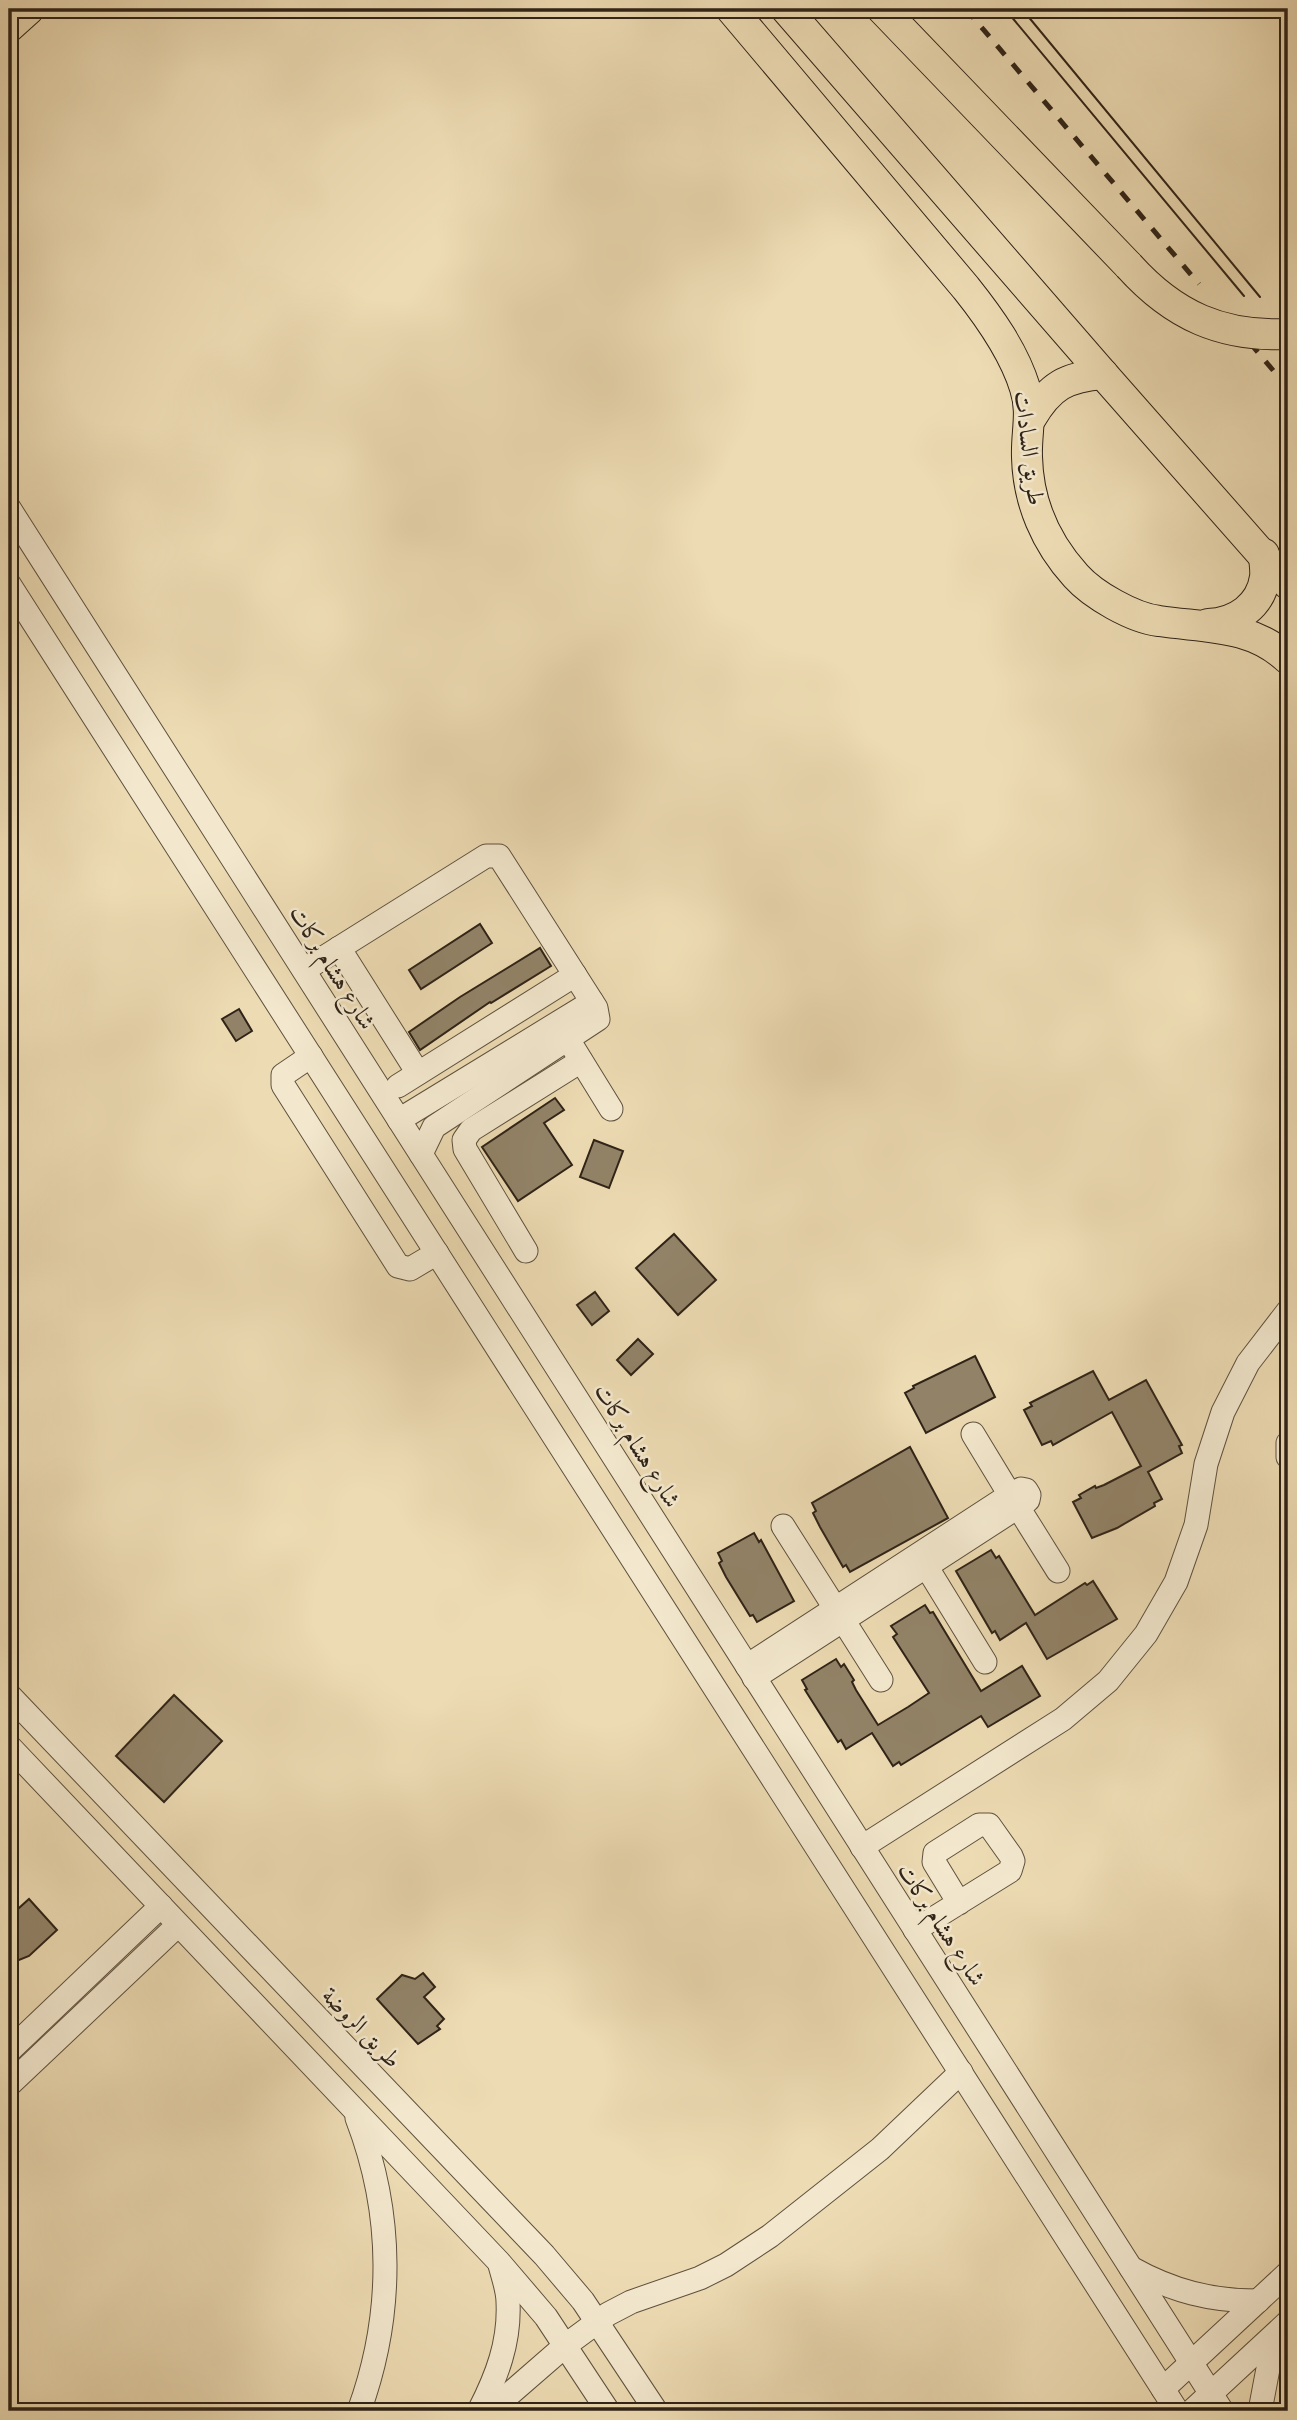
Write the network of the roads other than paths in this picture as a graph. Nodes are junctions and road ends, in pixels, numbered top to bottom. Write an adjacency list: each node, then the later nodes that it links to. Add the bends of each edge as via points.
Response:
1 (29, 9): 5 (main road)
2 (731, 9): 8 (main road, طريق السادات, via 981,307 1026,389)
3 (786, 9): 7 (main road)
4 (882, 9): 6 (main road, bridge, via 1161,298 1201,321 1245,333)
5 (9, 27)
6 (1288, 334)
7 (1103, 374): 8 (main road, via 1060,384 1042,398); 10 (main road)
8 (1031, 418): 13 (main road, طريق السادات, via 1027,456 1032,501 1049,542 1077,578 1114,605 1156,621)
9 (9, 508): 15 (street, شارع هشام بركات)
10 (1264, 554): 11 (main road); 13 (main road, via 1265,576 1251,606 1223,624)
11 (1288, 583)
12 (9, 584): 16 (street)
13 (1201, 625): 14 (main road, طريق السادات, via 1243,632)
14 (1288, 659)
15 (179, 774): 16 (street); 18 (street, شارع هشام بركات)
16 (145, 796): 22 (street)
17 (339, 948): 18 (street); 19 (street, via 493,854 499,856); 25 (street)
18 (304, 971): 24 (street, شارع هشام بركات)
19 (575, 975): 20 (street); 25 (street)
20 (592, 1002): 21 (street, via 598,1019); 28 (street)
21 (568, 1040): 23 (street); 29 (street, via 434,1127)
22 (311, 1056): 30 (street); 30 (street, via 283,1075 283,1085 398,1266 410,1269)
23 (582, 1061): 27 (street); 31 (street, via 471,1130 464,1140 465,1149 522,1244)
24 (365, 1067): 26 (street, via 384,1070); 28 (street, شارع هشام بركات)
25 (418, 1073): 26 (street)
26 (398, 1086): 28 (street)
27 (611, 1109)
28 (398, 1119): 29 (street, شارع هشام بركات)
29 (421, 1154): 31 (street, شارع هشام بركات)
30 (437, 1253): 38 (street)
31 (486, 1257): 36 (street, شارع هشام بركات)
32 (1288, 1311): 48 (street, via 1248,1363 1223,1412 1206,1464 1196,1525 1176,1582 1146,1634 1108,1681 1063,1719)
33 (973, 1434): 37 (street)
34 (1288, 1443): 35 (street)
35 (1288, 1457)
36 (636, 1492): 38 (street); 44 (street, شارع هشام بركات)
37 (1014, 1501): 40 (street); 41 (street); 42 (street)
38 (605, 1515): 53 (street)
39 (783, 1526): 42 (street)
40 (926, 1566): 42 (street); 43 (street)
41 (1058, 1571)
42 (839, 1614): 44 (street); 45 (street)
43 (985, 1662)
44 (750, 1672): 48 (street, شارع هشام بركات)
45 (881, 1680)
46 (9, 1695): 62 (street, طريق الروضة, via 544,2255)
47 (9, 1746): 50 (street)
48 (862, 1847): 51 (street, شارع هشام بركات)
49 (959, 1903): 51 (street)
50 (161, 1906): 52 (street); 54 (street)
51 (909, 1921): 53 (street); 59 (street, شارع هشام بركات)
52 (178, 1924): 56 (street); 57 (street)
53 (872, 1933): 55 (street)
54 (12, 2044)
55 (961, 2072): 62 (street, via 880,2149 748,2252 700,2278 631,2302); 66 (street)
56 (9, 2085)
57 (353, 2108): 58 (street); 68 (street, via 380,2197 386,2259 382,2323)
58 (499, 2262): 64 (street); 69 (street, via 508,2300 507,2340 496,2379)
59 (1130, 2267): 61 (street, via 1178,2291 1217,2300); 65 (street, شارع هشام بركات)
60 (1288, 2273): 61 (street)
61 (1258, 2301): 65 (street)
62 (597, 2321): 64 (street); 72 (street, طريق الروضة)
63 (1284, 2326): 67 (street); 75 (street, via 1265,2377)
64 (566, 2345): 70 (street); 71 (street)
65 (1191, 2363): 66 (street); 67 (street, شارع هشام بركات)
66 (1163, 2389): 73 (street)
67 (1216, 2403): 74 (street)
68 (359, 2411)
69 (479, 2411)
70 (490, 2411)
71 (608, 2411)
72 (656, 2411)
73 (1177, 2411)
74 (1192, 2411)
75 (1260, 2411)

